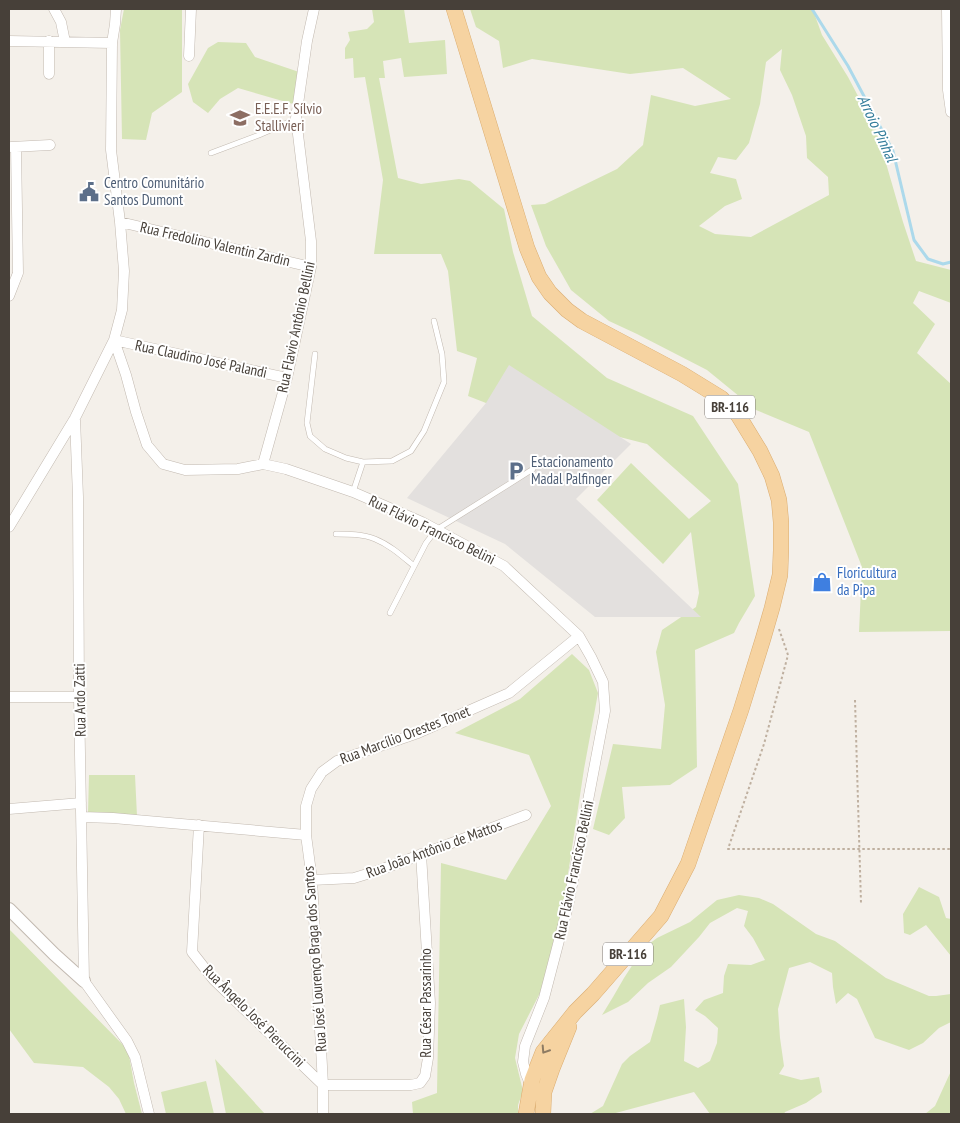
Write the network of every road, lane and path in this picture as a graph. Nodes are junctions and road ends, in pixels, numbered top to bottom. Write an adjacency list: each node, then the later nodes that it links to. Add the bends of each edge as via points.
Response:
1 (54, 9): 9 (street, via 61,22)
2 (116, 9): 10 (street)
3 (191, 9): 11 (street)
4 (314, 9): 14 (street, Rua Flavio Antônio Bellini)
5 (454, 9): 53 (main road, BR-116, via 527,248 539,277 550,293 582,321 721,398 738,415 760,451 779,500 780,575 772,608 688,864 661,916)
6 (947, 9): 13 (street)
7 (9, 41): 8 (street)
8 (49, 41): 9 (street); 12 (street)
9 (65, 42): 10 (street)
10 (112, 43): 18 (street, via 112,159)
11 (189, 56)
12 (49, 74)
13 (951, 112)
14 (296, 118): 17 (lane); 19 (street, Rua Flavio Antônio Bellini, via 311,241)
15 (50, 145): 16 (street)
16 (12, 147): 20 (street, via 18,273)
17 (211, 153)
18 (120, 222): 19 (street, Rua Fredolino Valentin Zardin); 22 (street, via 124,271 122,310)
19 (311, 267): 24 (street, Rua Flavio Antônio Bellini)
20 (9, 296)
21 (434, 321): 26 (lane, via 442,354 444,382 424,431 411,451 392,461)
22 (114, 340): 24 (street, Rua Claudino José Palandi); 25 (street); 27 (street, via 147,445 163,464 185,470 238,469)
23 (314, 354): 26 (lane, via 307,423 310,436 325,449)
24 (287, 378): 27 (street, Rua Flavio Antônio Bellini)
25 (75, 418): 30 (street); 38 (street, Rua Ardo Zatti)
26 (363, 462): 29 (lane)
27 (263, 464): 29 (street, Rua Flávio Francisco Belini, via 286,468)
28 (533, 469): 31 (lane)
29 (353, 492): 31 (street, Rua Flávio Francisco Belini)
30 (9, 528)
31 (436, 530): 33 (lane); 36 (street, Rua Flávio Francisco Belini, via 504,566)
32 (336, 534): 33 (lane, via 375,539)
33 (414, 566): 34 (lane)
34 (390, 612)
35 (778, 627): 46 (path, via 788,655 764,744 728,849)
36 (579, 636): 45 (street, Rua Marcílio Orestes Tonet, via 509,693 418,733 337,761 322,772 311,789 306,806); 55 (street, Rua Flávio Francisco Bellini, via 603,682 605,711 568,906 544,998 525,1046 523,1062)
37 (9, 697): 38 (street)
38 (80, 697): 40 (street, Rua Ardo Zatti)
39 (855, 700): 46 (path)
40 (81, 802): 41 (street); 43 (street, Rua Ardo Zatti)
41 (9, 809)
42 (526, 815): 48 (street, Rua João Antônio de Mattos)
43 (82, 817): 44 (street); 52 (street, Rua Ardo Zatti)
44 (198, 825): 45 (street); 54 (street, Rua Ângelo José Pieruccini, via 192,952 214,980)
45 (306, 834): 49 (street, Rua José Lourenço Braga dos Santos)
46 (859, 849): 47 (path); 50 (path)
47 (951, 849)
48 (421, 854): 49 (street, Rua João Antônio de Mattos, via 354,878); 54 (street, Rua César Passarinho, via 430,1003 425,1076 420,1084 411,1085)
49 (312, 880): 54 (street, Rua José Lourenço Braga dos Santos)
50 (860, 902)
51 (9, 909): 52 (street)
52 (84, 982): 57 (street, via 135,1057)
53 (575, 1012): 55 (main road, BR-116, one-way to 55, via 543,1052); 56 (main road, BR-116, via 544,1092)
54 (323, 1084): 58 (street, Rua José Lourenço Braga dos Santos)
55 (531, 1086): 56 (street, Rua Flávio Francisco Bellini); 59 (main road, BR-116)
56 (544, 1107)
57 (149, 1114)
58 (323, 1114)
59 (526, 1114)

